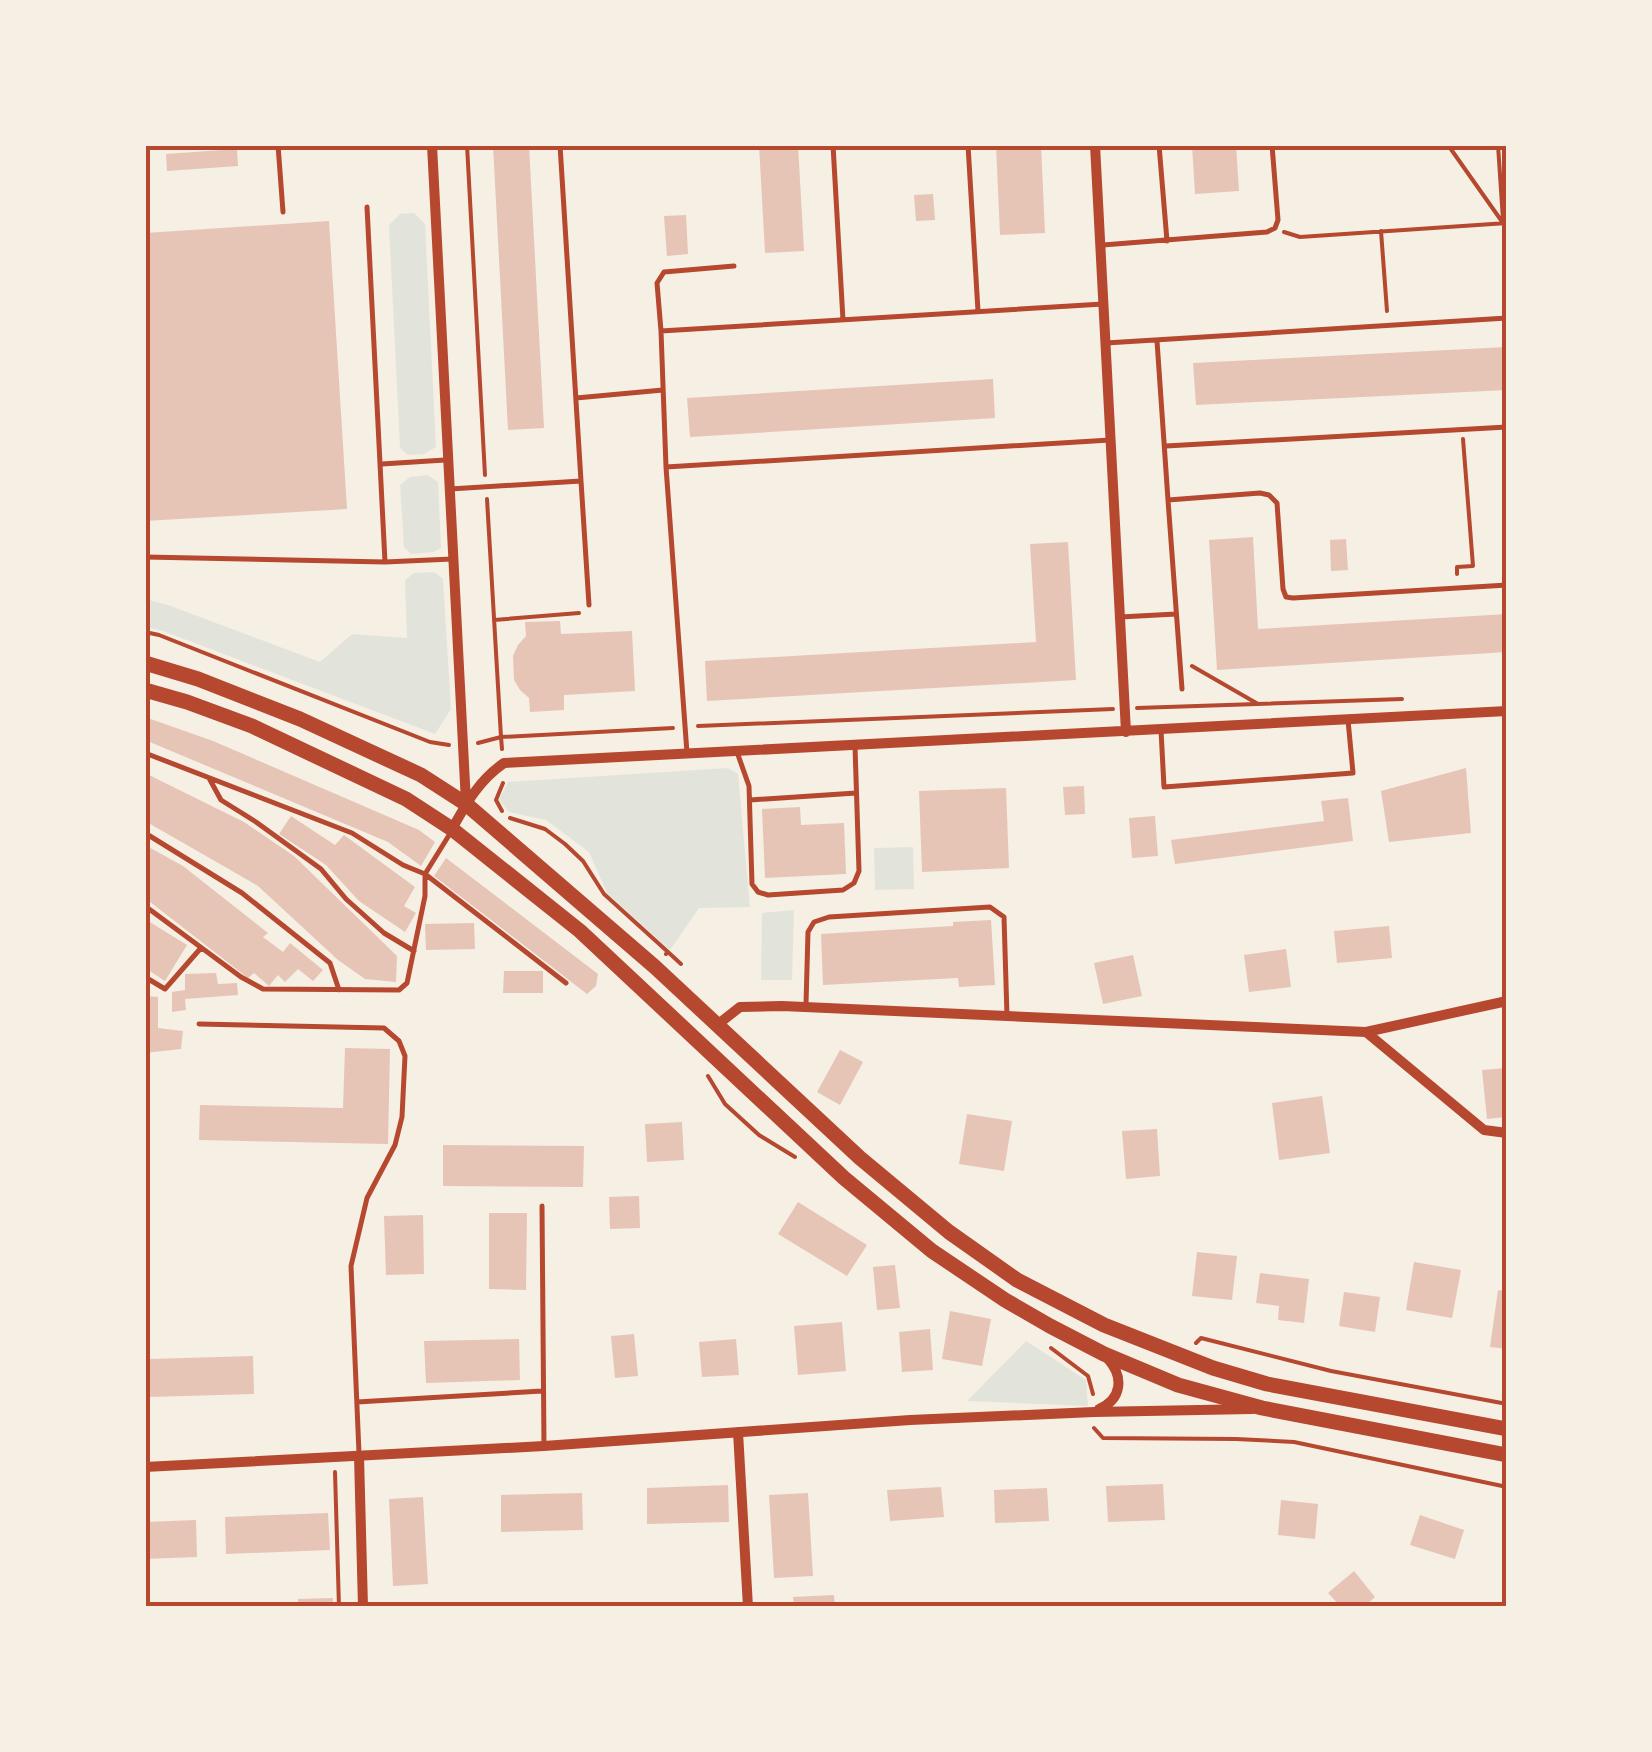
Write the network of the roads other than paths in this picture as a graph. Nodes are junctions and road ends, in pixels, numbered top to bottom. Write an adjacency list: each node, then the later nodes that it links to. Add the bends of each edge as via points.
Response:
1 (278, 145): 11 (lane)
2 (432, 145): 28 (street)
3 (560, 145): 24 (lane)
4 (833, 145): 19 (lane)
5 (968, 145): 17 (lane)
6 (1095, 145): 14 (street)
7 (1159, 145): 13 (lane)
8 (1272, 145): 13 (lane, via 1275,228)
9 (145, 190): 12 (lane)
10 (367, 207): 29 (lane)
11 (282, 212)
12 (147, 220)
13 (1167, 241): 14 (lane)
14 (1100, 246): 16 (street)
15 (734, 266): 20 (lane, via 664,272 657,283)
16 (1103, 304): 17 (lane); 22 (street)
17 (978, 312): 19 (lane)
18 (1507, 318): 21 (lane)
19 (843, 320): 20 (lane)
20 (660, 330): 23 (lane)
21 (1157, 341): 22 (lane); 27 (lane)
22 (1105, 343): 26 (street)
23 (663, 390): 24 (lane); 30 (lane)
24 (576, 398): 31 (lane)
25 (1507, 426): 27 (lane)
26 (1110, 440): 30 (lane); 40 (street)
27 (1164, 446): 33 (lane)
28 (448, 460): 29 (lane); 32 (street)
29 (381, 464): 36 (lane)
30 (666, 467): 51 (lane)
31 (581, 481): 32 (lane); 38 (lane)
32 (450, 488): 35 (street)
33 (1168, 500): 37 (lane, via 1270,495 1277,503 1286,597); 39 (lane)
34 (145, 557): 36 (lane)
35 (454, 559): 36 (lane); 55 (street)
36 (385, 562)
37 (1507, 585)
38 (589, 605)
39 (1176, 614): 40 (lane); 43 (lane)
40 (1120, 617): 47 (street)
41 (145, 662): 55 (main road, via 300,719 421,775)
42 (145, 690): 56 (main road, via 252,726 406,799)
43 (1182, 690)
44 (1507, 712): 45 (street)
45 (1348, 720): 46 (street); 46 (lane, via 1353,774 1164,787)
46 (1160, 730): 47 (street)
47 (1126, 732): 48 (street)
48 (855, 746): 49 (street); 53 (lane)
49 (737, 752): 51 (street); 54 (lane)
50 (145, 753): 52 (lane)
51 (687, 754): 55 (street, via 504,764 487,774)
52 (208, 777): 58 (lane, via 352,832); 61 (lane, via 221,800 321,869 384,933)
53 (856, 794): 54 (lane); 54 (lane, via 854,883 843,890 768,895 752,884)
54 (749, 800)
55 (466, 804): 56 (street); 69 (main road)
56 (452, 829): 58 (lane); 73 (main road, via 580,931 844,1178 932,1250 1005,1300)
57 (145, 833): 64 (lane, via 242,893 330,963)
58 (425, 874): 61 (lane); 63 (lane)
59 (145, 906): 60 (lane)
60 (201, 948): 62 (lane, via 165,989); 64 (lane, via 263,989)
61 (414, 952): 64 (lane, via 399,990)
62 (145, 977)
63 (566, 983)
64 (340, 990)
65 (1507, 1001): 70 (street)
66 (806, 1008): 67 (street); 67 (lane, via 808,932 814,922 990,907 1004,918); 69 (street, via 740,1007)
67 (1007, 1016): 70 (street)
68 (199, 1024): 75 (lane, via 364,1026 384,1028 399,1041 405,1056 402,1118 367,1198 350,1266)
69 (718, 1025): 78 (main road, via 860,1158 1017,1280 1104,1324 1267,1384)
70 (1366, 1032): 71 (street, via 1484,1130)
71 (1507, 1133)
72 (542, 1206): 74 (lane)
73 (1104, 1354): 76 (main road, via 1178,1385); 77 (street, via 1120,1380 1118,1394)
74 (542, 1391): 75 (lane); 80 (lane)
75 (357, 1402): 82 (lane)
76 (1262, 1408): 77 (street); 81 (main road)
77 (1094, 1412): 79 (street)
78 (1507, 1428)
79 (738, 1432): 80 (street); 85 (street)
80 (544, 1446): 82 (street)
81 (1507, 1454)
82 (359, 1456): 83 (street); 84 (street)
83 (145, 1466)
84 (363, 1607)
85 (748, 1607)

